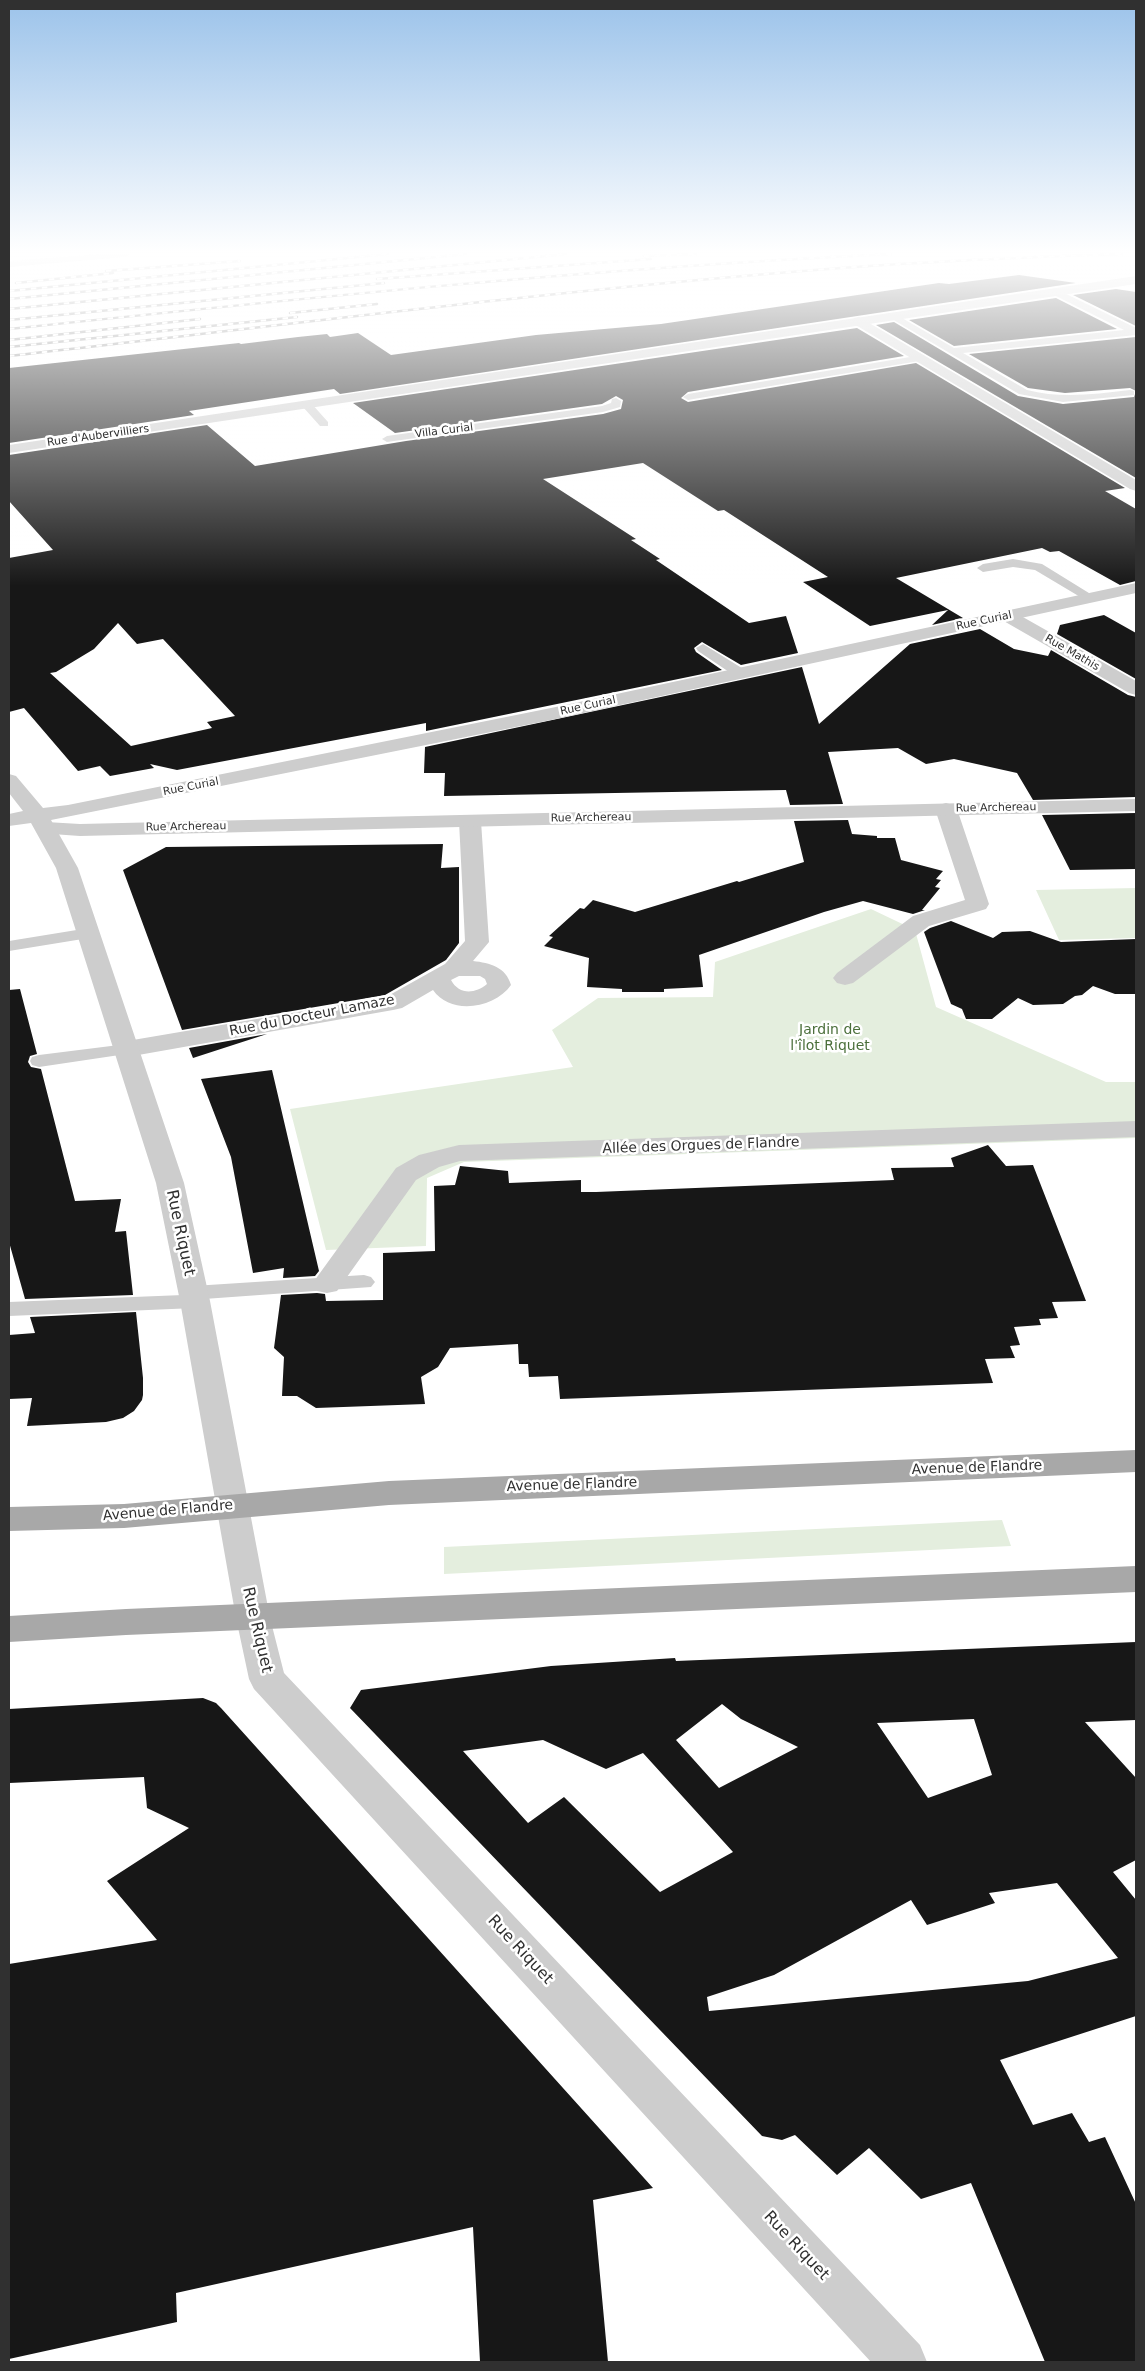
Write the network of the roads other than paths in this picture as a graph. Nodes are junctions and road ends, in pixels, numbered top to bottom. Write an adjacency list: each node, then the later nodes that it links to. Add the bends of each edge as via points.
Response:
1 (572, 365): 8 (street, Rue d'Aubervilliers)
2 (881, 365): 6 (lane)
3 (933, 365): 12 (street)
4 (976, 365): 5 (lane, via 1032,395 1070,400)
5 (1130, 393)
6 (688, 396)
7 (616, 401): 10 (lane, Villa Curial, via 616,405 603,409)
8 (307, 405): 9 (lane); 11 (street, Rue d'Aubervilliers)
9 (324, 424)
10 (387, 439)
11 (9, 449)
12 (1136, 486)
13 (983, 568): 15 (lane, via 1012,562 1038,568)
14 (1136, 588): 15 (street, Rue Curial)
15 (1091, 598): 16 (street, Rue Curial)
16 (1008, 616): 18 (street, Rue Curial); 19 (street, Rue Mathis)
17 (704, 648): 18 (lane)
18 (740, 673): 25 (street, Rue Curial)
19 (1136, 689)
20 (9, 780): 25 (street, Rue Riquet)
21 (1136, 804): 22 (street, Rue Archereau)
22 (946, 809): 24 (street, Rue Archereau); 28 (street, via 978,904 922,921)
23 (9, 820): 25 (street)
24 (470, 820): 25 (street, Rue Archereau, via 80,830); 29 (street, Rue du Docteur Lamaze, via 477,942 445,974 393,1003)
25 (42, 822): 26 (street, Rue Riquet, via 67,868)
26 (90, 933): 27 (lane); 29 (street, Rue Riquet)
27 (9, 946)
28 (845, 978)
29 (127, 1049): 30 (lane); 34 (street, Rue Riquet, via 170,1183)
30 (39, 1061)
31 (1136, 1129): 33 (street, Allée des Orgues de Flandre, via 459,1153 429,1161 406,1174)
32 (364, 1282): 33 (lane)
33 (327, 1284): 34 (lane)
34 (194, 1297): 35 (lane); 37 (street, Rue Riquet)
35 (9, 1309)
36 (1136, 1461): 37 (main road, Avenue de Flandre, via 399,1492)
37 (234, 1505): 38 (main road, Avenue de Flandre, via 124,1516); 40 (street, Rue Riquet)
38 (9, 1519)
39 (1136, 1580): 40 (main road)
40 (253, 1618): 41 (main road); 42 (street, Rue Riquet, via 267,1679)
41 (9, 1629)
42 (903, 2362)

